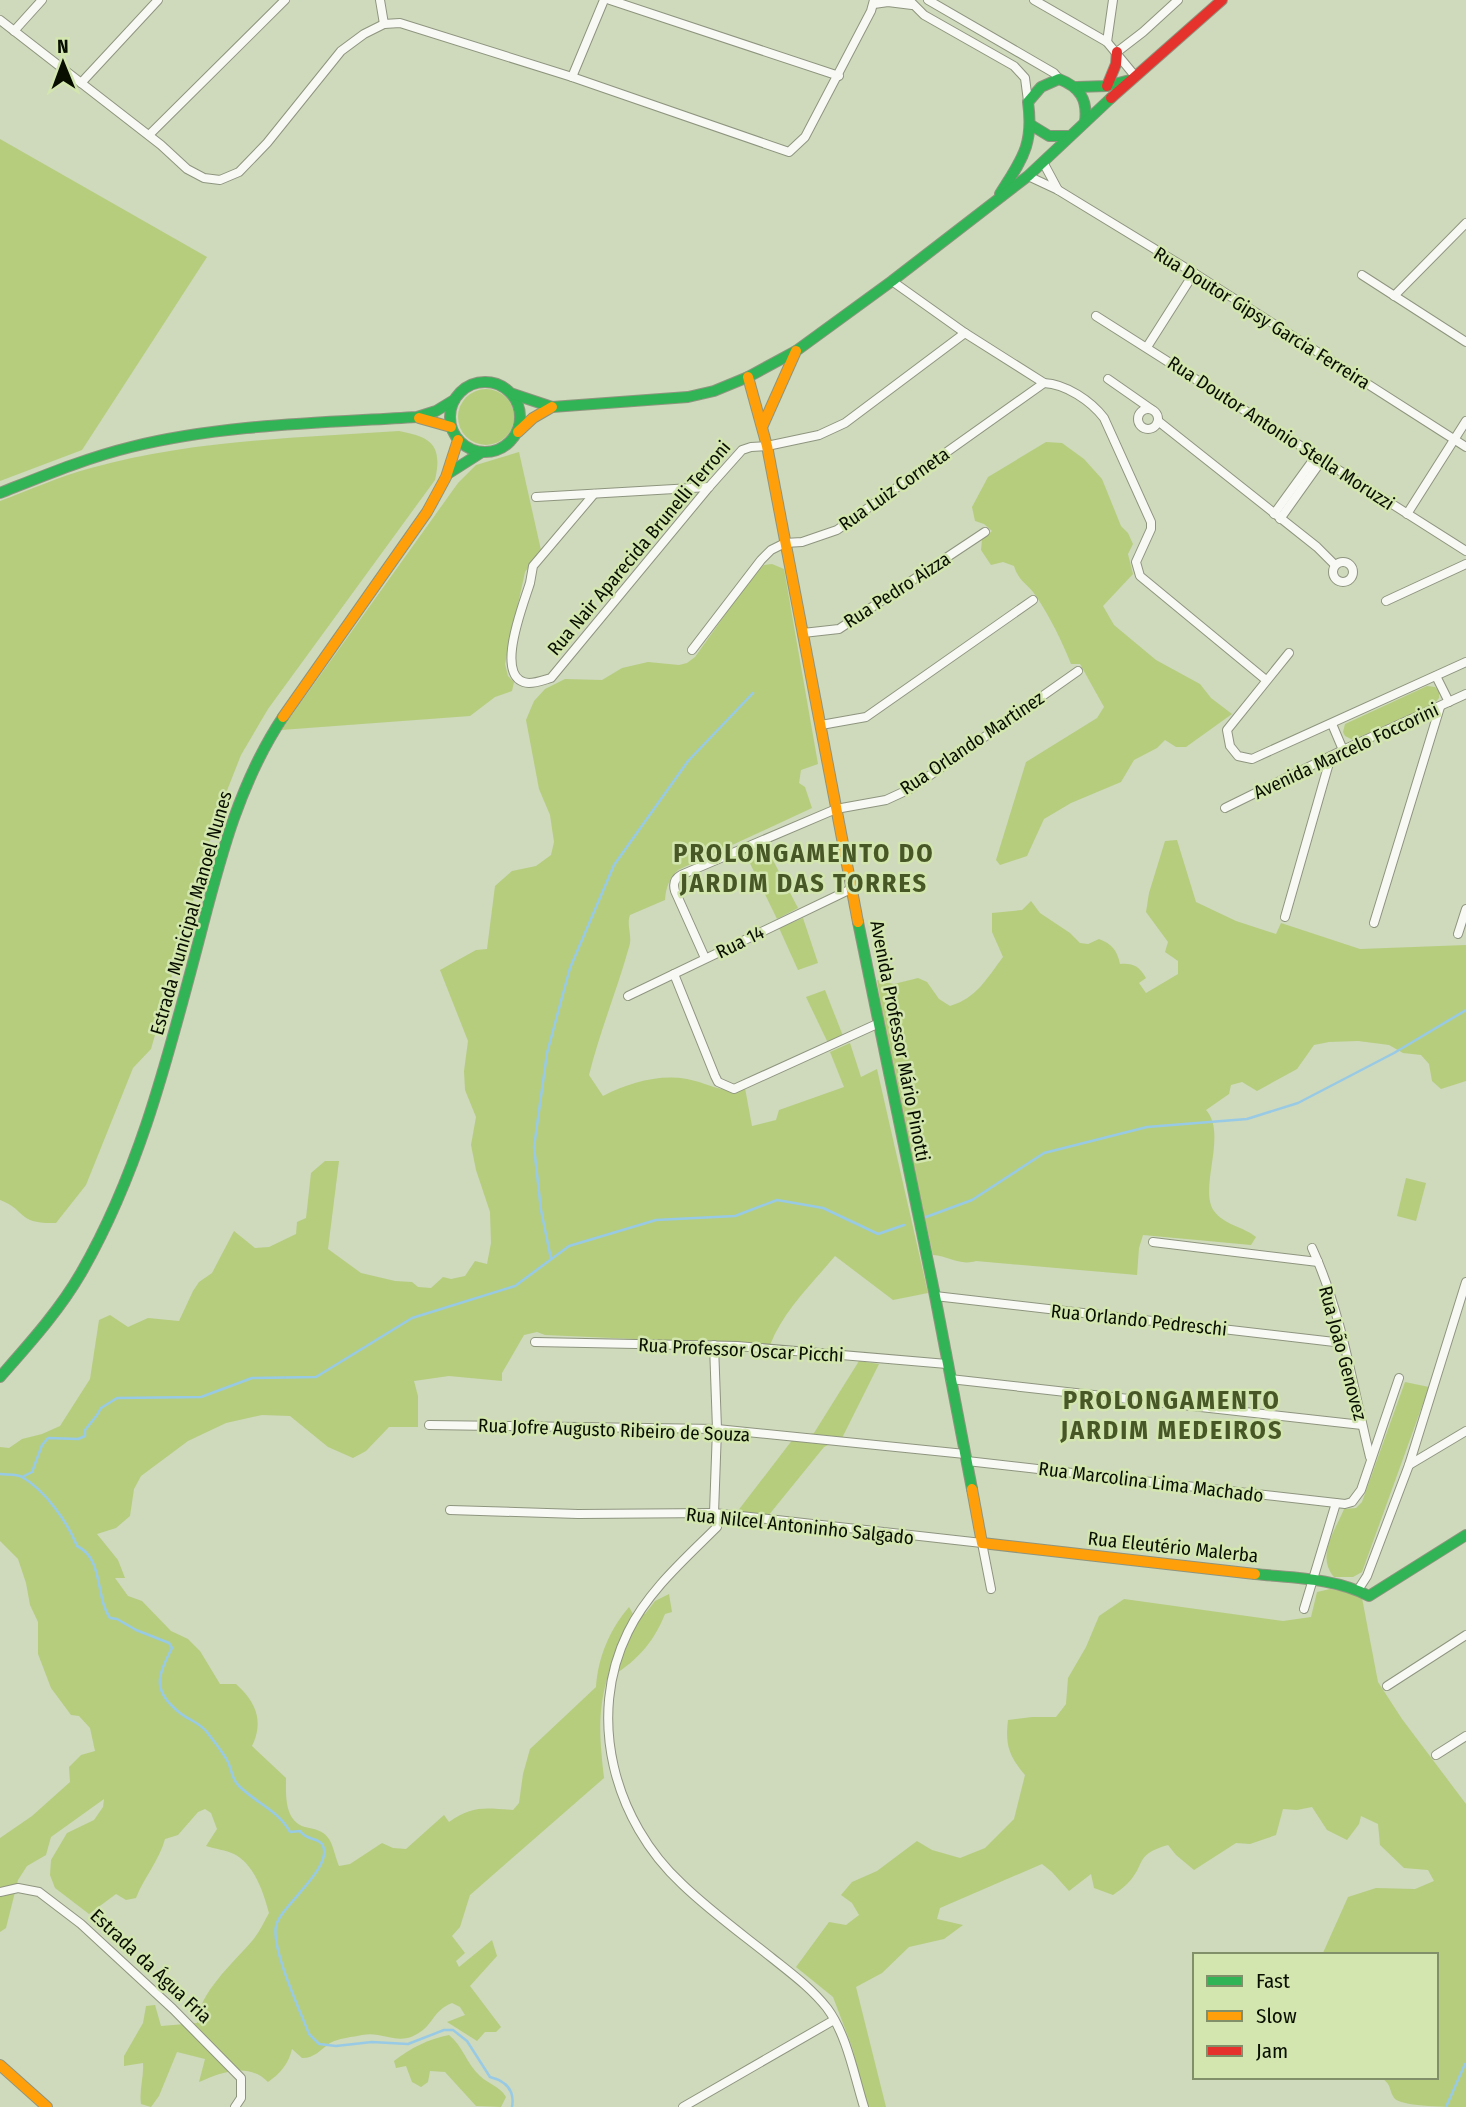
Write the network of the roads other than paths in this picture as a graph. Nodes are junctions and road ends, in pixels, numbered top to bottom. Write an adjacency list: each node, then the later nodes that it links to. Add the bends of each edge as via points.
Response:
1 (42, 0): 16 (street)
2 (158, 0): 23 (street)
3 (285, 0): 29 (street)
4 (380, 0): 15 (street)
5 (604, 0): 20 (street)
6 (610, 0): 19 (street)
7 (928, 0): 22 (street)
8 (1113, 0): 17 (street)
9 (1178, 0): 18 (street)
10 (1222, 0): 21 (main road)
11 (1037, 1): 17 (street)
12 (874, 2): 13 (street); 19 (street)
13 (911, 3): 26 (street, via 1014,66 1025,78)
14 (0, 20): 16 (street)
15 (384, 24): 20 (street, via 400,23); 29 (street, via 341,51 239,172 220,180 204,178)
16 (14, 31): 23 (street)
17 (1107, 42): 18 (street)
18 (1117, 52): 21 (street); 24 (main road)
19 (839, 76): 20 (street, via 806,137 789,152)
20 (572, 77)
21 (1134, 78): 24 (main road); 27 (main road)
22 (1059, 79): 25 (main road); 26 (main road, via 1045,84)
23 (81, 83): 29 (street)
24 (1107, 86): 25 (main road)
25 (1077, 87): 27 (main road, via 1085,100)
26 (1028, 102): 28 (main road)
27 (1085, 122): 30 (main road)
28 (1031, 125): 30 (main road, via 1053,138); 31 (main road)
29 (149, 135)
30 (1070, 136): 32 (main road)
31 (1022, 159): 33 (main road); 35 (main road)
32 (1043, 163): 33 (main road); 34 (street, Rua Doutor Gipsy Garcia Ferreira)
33 (1028, 176): 34 (street, Rua Doutor Gipsy Garcia Ferreira); 35 (main road)
34 (1058, 190): 37 (street, Rua Doutor Gipsy Garcia Ferreira)
35 (997, 200): 39 (main road)
36 (1466, 223): 40 (street)
37 (1194, 273): 44 (street); 62 (street, Rua Doutor Gipsy Garcia Ferreira)
38 (1362, 275): 40 (street)
39 (892, 281): 42 (street); 45 (main road)
40 (1394, 296): 43 (street)
41 (1096, 316): 44 (street, Rua Doutor Antonio Stella Moruzzi)
42 (965, 333): 48 (street); 63 (street, Rua Nair Aparecida Brunelli Terroni, via 845,423 819,435)
43 (1466, 342)
44 (1147, 347): 66 (street, Rua Doutor Antonio Stella Moruzzi)
45 (796, 351): 46 (main road); 58 (main road)
46 (748, 377): 52 (main road, via 688,397); 58 (main road, Avenida Professor Mário Pinotti)
47 (1108, 379): 50 (street)
48 (1044, 383): 75 (street, Rua Luiz Corneta, via 837,530); 87 (street, via 1053,383 1092,404 1104,418 1151,522 1136,562 1140,576)
49 (513, 394): 51 (main road, via 488,381 462,390); 52 (main road); 60 (main road, via 520,406)
50 (1129, 395): 53 (street); 55 (street)
51 (453, 400): 54 (main road); 59 (main road)
52 (552, 407): 60 (main road)
53 (1154, 411): 55 (street, via 1143,411); 56 (street)
54 (417, 417): 59 (main road); 69 (main road, via 186,436 88,459)
55 (1138, 421): 56 (street, via 1149,429)
56 (1158, 421): 73 (street)
57 (1466, 421): 62 (street)
58 (763, 425): 63 (main road, Avenida Professor Mário Pinotti)
59 (451, 428): 61 (main road)
60 (517, 433): 65 (main road, via 496,451)
61 (458, 440): 65 (main road); 67 (main road, Estrada Municipal Manoel Nunes)
62 (1455, 440): 64 (street, Rua Doutor Gipsy Garcia Ferreira); 72 (street)
63 (767, 446): 68 (street, Rua Nair Aparecida Brunelli Terroni, via 742,450); 75 (main road, Avenida Professor Mário Pinotti)
64 (1466, 447)
65 (482, 452): 67 (main road, Estrada Municipal Manoel Nunes)
66 (1319, 458): 72 (street, Rua Doutor Antonio Stella Moruzzi); 73 (street)
67 (449, 473): 116 (main road, Estrada Municipal Manoel Nunes, via 256,762 230,827 151,1119 113,1217 26,1351)
68 (709, 486): 70 (street); 70 (street, Rua Nair Aparecida Brunelli Terroni, via 551,678 521,681 513,672 510,655 533,566)
69 (0, 493)
70 (594, 494): 71 (street)
71 (536, 497)
72 (1407, 514): 76 (street, Rua Doutor Antonio Stella Moruzzi)
73 (1277, 516): 78 (street)
74 (985, 532): 81 (street, Rua Pedro Aizza, via 839,629)
75 (785, 543): 81 (main road, Avenida Professor Mário Pinotti); 82 (street, Rua Luiz Corneta, via 761,560)
76 (1466, 551)
77 (1466, 564): 80 (street)
78 (1335, 565)
79 (1033, 600): 92 (street, via 866,717)
80 (1387, 601)
81 (803, 633): 92 (main road, Avenida Professor Mário Pinotti)
82 (692, 650)
83 (1289, 653): 87 (street)
84 (1466, 662): 86 (street, Avenida Marcelo Foccorini)
85 (1078, 671): 96 (street, Rua Orlando Martinez, via 912,788 886,800)
86 (1436, 676): 89 (street); 91 (street, Avenida Marcelo Foccorini)
87 (1266, 680): 91 (street, Avenida Marcelo Foccorini, via 1226,735 1238,756 1252,759)
88 (1466, 694): 89 (street, Avenida Marcelo Foccorini)
89 (1449, 702): 90 (street, Avenida Marcelo Foccorini)
90 (1440, 707): 93 (street, Avenida Marcelo Foccorini); 100 (street)
91 (1332, 724): 93 (street)
92 (821, 725): 96 (main road, Avenida Professor Mário Pinotti)
93 (1343, 750): 94 (street, Avenida Marcelo Foccorini)
94 (1331, 756): 95 (street, Avenida Marcelo Foccorini); 99 (street)
95 (1225, 808)
96 (836, 809): 97 (main road, Avenida Professor Mário Pinotti); 102 (street, Rua Orlando Martinez, via 676,878 673,886)
97 (851, 888): 102 (street, Rua 14); 105 (main road, Avenida Professor Mário Pinotti)
98 (1466, 909): 101 (street)
99 (1285, 917)
100 (1374, 923)
101 (1458, 934)
102 (705, 958): 103 (street, Rua 14)
103 (674, 974): 104 (street, Rua 14); 105 (street, via 715,1076 729,1087 740,1087)
104 (628, 996)
105 (877, 1024): 110 (main road, Avenida Professor Mário Pinotti)
106 (1153, 1242): 108 (street)
107 (1312, 1248): 108 (street, Rua João Genovez)
108 (1318, 1262): 113 (street, Rua João Genovez)
109 (1466, 1282): 111 (street)
110 (935, 1296): 113 (street, Rua Orlando Pedreschi); 115 (main road, Avenida Professor Mário Pinotti)
111 (1462, 1307): 125 (street)
112 (535, 1342): 114 (street, Rua Professor Oscar Picchi)
113 (1343, 1343): 120 (street, Rua João Genovez)
114 (714, 1346): 115 (street, Rua Professor Oscar Picchi); 121 (street)
115 (947, 1364): 118 (main road, Avenida Professor Mário Pinotti)
116 (0, 1377)
117 (1398, 1378): 124 (street)
118 (950, 1379): 120 (street); 123 (main road, Avenida Professor Mário Pinotti)
119 (429, 1425): 121 (street, Rua Jofre Augusto Ribeiro de Souza)
120 (1362, 1425): 124 (street, Rua João Genovez)
121 (717, 1429): 123 (street, Rua Jofre Augusto Ribeiro de Souza); 128 (street)
122 (1466, 1432): 125 (street)
123 (966, 1457): 126 (street, Rua Marcolina Lima Machado); 130 (main road, Avenida Professor Mário Pinotti)
124 (1371, 1459): 126 (street, via 1352,1502)
125 (1409, 1465): 133 (street)
126 (1336, 1503): 131 (street)
127 (450, 1510): 128 (street, Rua Nilcel Antoninho Salgado)
128 (715, 1513): 130 (street, Rua Nilcel Antoninho Salgado); 140 (street, via 717,1527 652,1594 628,1632 611,1679 610,1752 624,1798 649,1847 681,1883 810,1988)
129 (1466, 1535): 133 (main road, via 1372,1596)
130 (982, 1543): 131 (main road, Rua Eleutério Malerba); 132 (street, Avenida Professor Mário Pinotti)
131 (1313, 1580): 133 (main road, Rua Eleutério Malerba); 134 (street)
132 (991, 1589)
133 (1358, 1590)
134 (1304, 1609)
135 (1466, 1635): 136 (street)
136 (1387, 1686)
137 (1466, 1736): 138 (street)
138 (1436, 1755)
139 (0, 1892): 143 (street, Estrada da Água Fria, via 19,1888 39,1892 81,1924 241,2078 241,2098)
140 (834, 2020): 144 (street); 145 (street)
141 (0, 2065): 142 (main road)
142 (47, 2107)
143 (235, 2107)
144 (683, 2107)
145 (864, 2107)

